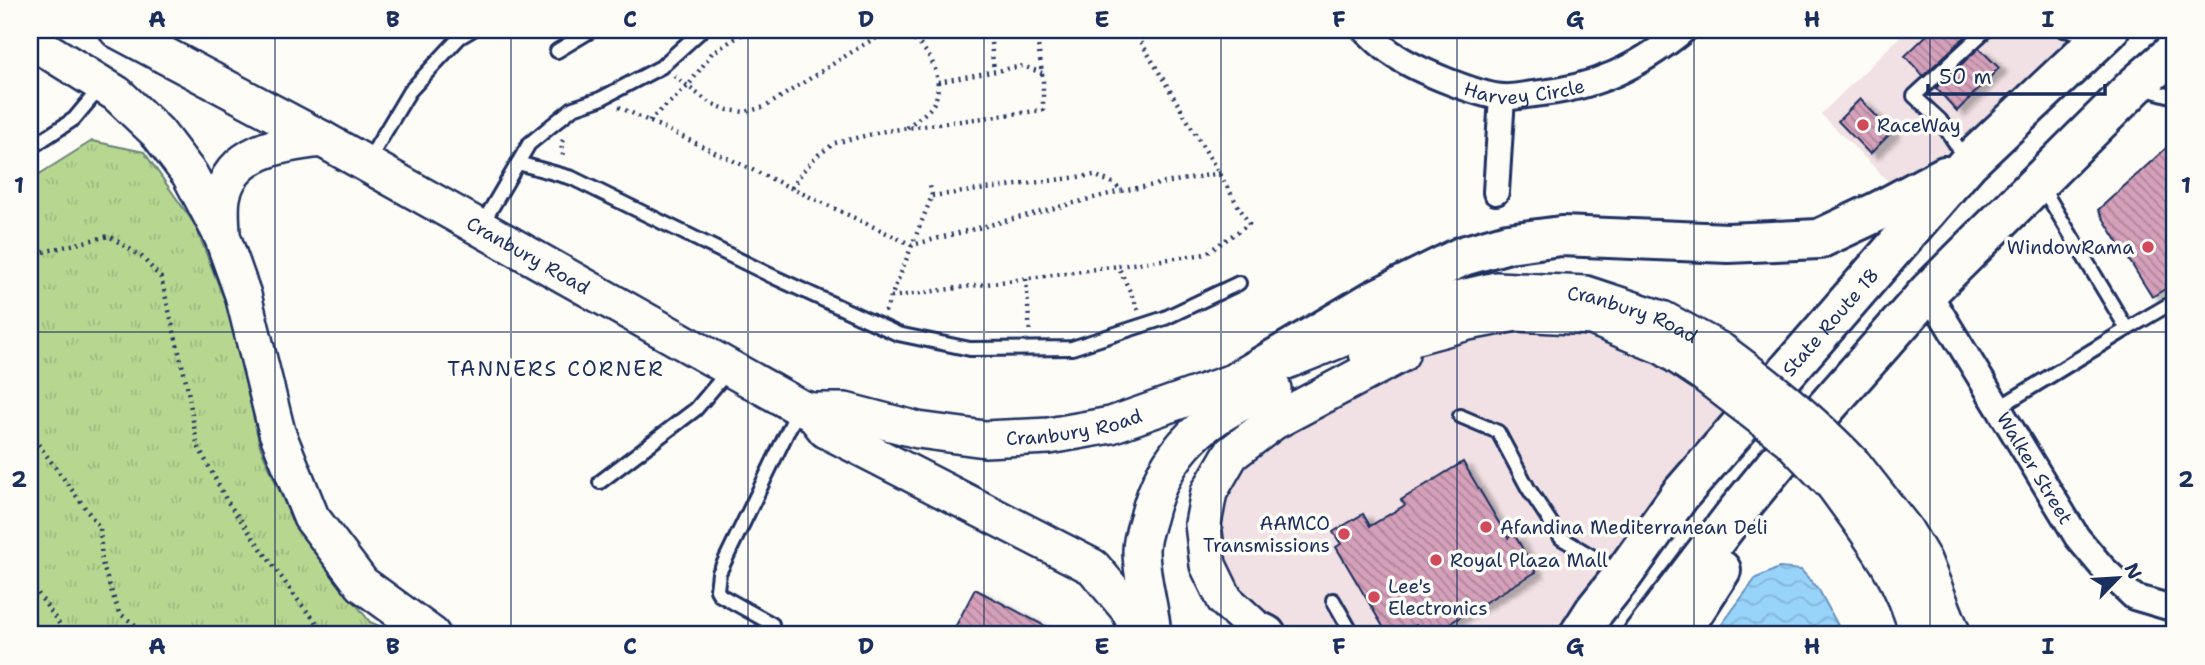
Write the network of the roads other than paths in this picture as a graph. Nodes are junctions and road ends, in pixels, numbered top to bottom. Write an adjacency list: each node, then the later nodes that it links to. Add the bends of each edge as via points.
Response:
1 (117, 30): 11 (main road, Cranbury Road)
2 (472, 30): 22 (lane, via 409,92)
3 (592, 30): 12 (lane)
4 (702, 30): 20 (lane, via 661,67 573,108 529,144)
5 (1365, 30): 16 (street, Harvey Circle, via 1393,55 1468,88)
6 (1684, 30): 16 (street, Harvey Circle, via 1653,55 1596,83)
7 (1986, 30): 21 (lane, via 1914,96 1940,120)
8 (2063, 30): 9 (lane)
9 (2106, 32): 21 (highway, State Route 18)
10 (30, 40): 14 (main road)
11 (166, 41): 18 (main road, Cranbury Road)
12 (557, 51)
13 (2175, 51): 15 (highway)
14 (103, 85): 19 (lane, via 74,119); 26 (main road, via 158,133 190,175)
15 (2135, 86): 17 (lane); 23 (highway)
16 (1502, 97): 24 (street)
17 (2175, 97)
18 (322, 139): 22 (main road, Cranbury Road); 26 (main road, via 290,142 253,154 232,173 222,197)
19 (30, 148)
20 (518, 163): 25 (lane); 27 (lane, via 572,178 898,334 970,349 1072,348 1165,318)
21 (1968, 163): 34 (highway, via 1819,239 1728,243 1561,236 1508,243 1463,256 1374,300); 41 (highway, State Route 18, via 1680,495)
22 (366, 164): 25 (main road, Cranbury Road)
23 (2038, 180): 28 (highway); 31 (lane)
24 (1496, 192)
25 (480, 228): 33 (main road, Cranbury Road)
26 (222, 236): 47 (main road, via 243,295 276,432 311,517 362,584)
27 (1239, 283)
28 (1928, 292): 35 (street, Walker Street); 40 (highway)
29 (2174, 303): 31 (lane)
30 (1468, 322): 32 (main road, Cranbury Road, via 1516,313 1592,317); 46 (main road, via 1273,422 1231,454 1209,492 1203,524 1208,565 1225,600); 49 (main road, Cranbury Road, via 1398,341 1247,399 1207,423 1179,450 1154,490 1140,548)
31 (2127, 329): 35 (lane)
32 (1712, 362): 34 (main road, Cranbury Road, via 1662,319 1586,294 1496,290 1419,308); 38 (main road, Cranbury Road, bridge, via 1768,384 1817,426)
33 (730, 368): 36 (main road, Cranbury Road); 39 (lane, via 696,409)
34 (1241, 379): 36 (main road, Cranbury Road, via 1111,425 1049,436 985,439 918,430 845,411)
35 (1998, 408): 43 (street, Walker Street, via 2077,537 2103,568 2134,597)
36 (805, 409): 44 (lane, via 717,581 720,595); 48 (main road, via 826,430 1093,566 1129,610)
37 (1460, 416): 41 (lane, via 1498,432 1561,538)
38 (1843, 475): 53 (main road, Cranbury Road, via 1898,576); 54 (main road, Cranbury Road, via 1905,530 1923,560)
39 (600, 482)
40 (1736, 513): 51 (highway); 52 (highway, via 1720,574)
41 (1623, 575): 45 (highway, State Route 18)
42 (1333, 600): 50 (lane)
43 (2175, 609)
44 (772, 624)
45 (1581, 627)
46 (1262, 634)
47 (432, 635)
48 (1140, 635)
49 (1153, 635)
50 (1353, 635)
51 (1643, 635)
52 (1679, 635)
53 (1918, 635)
54 (1953, 635)

